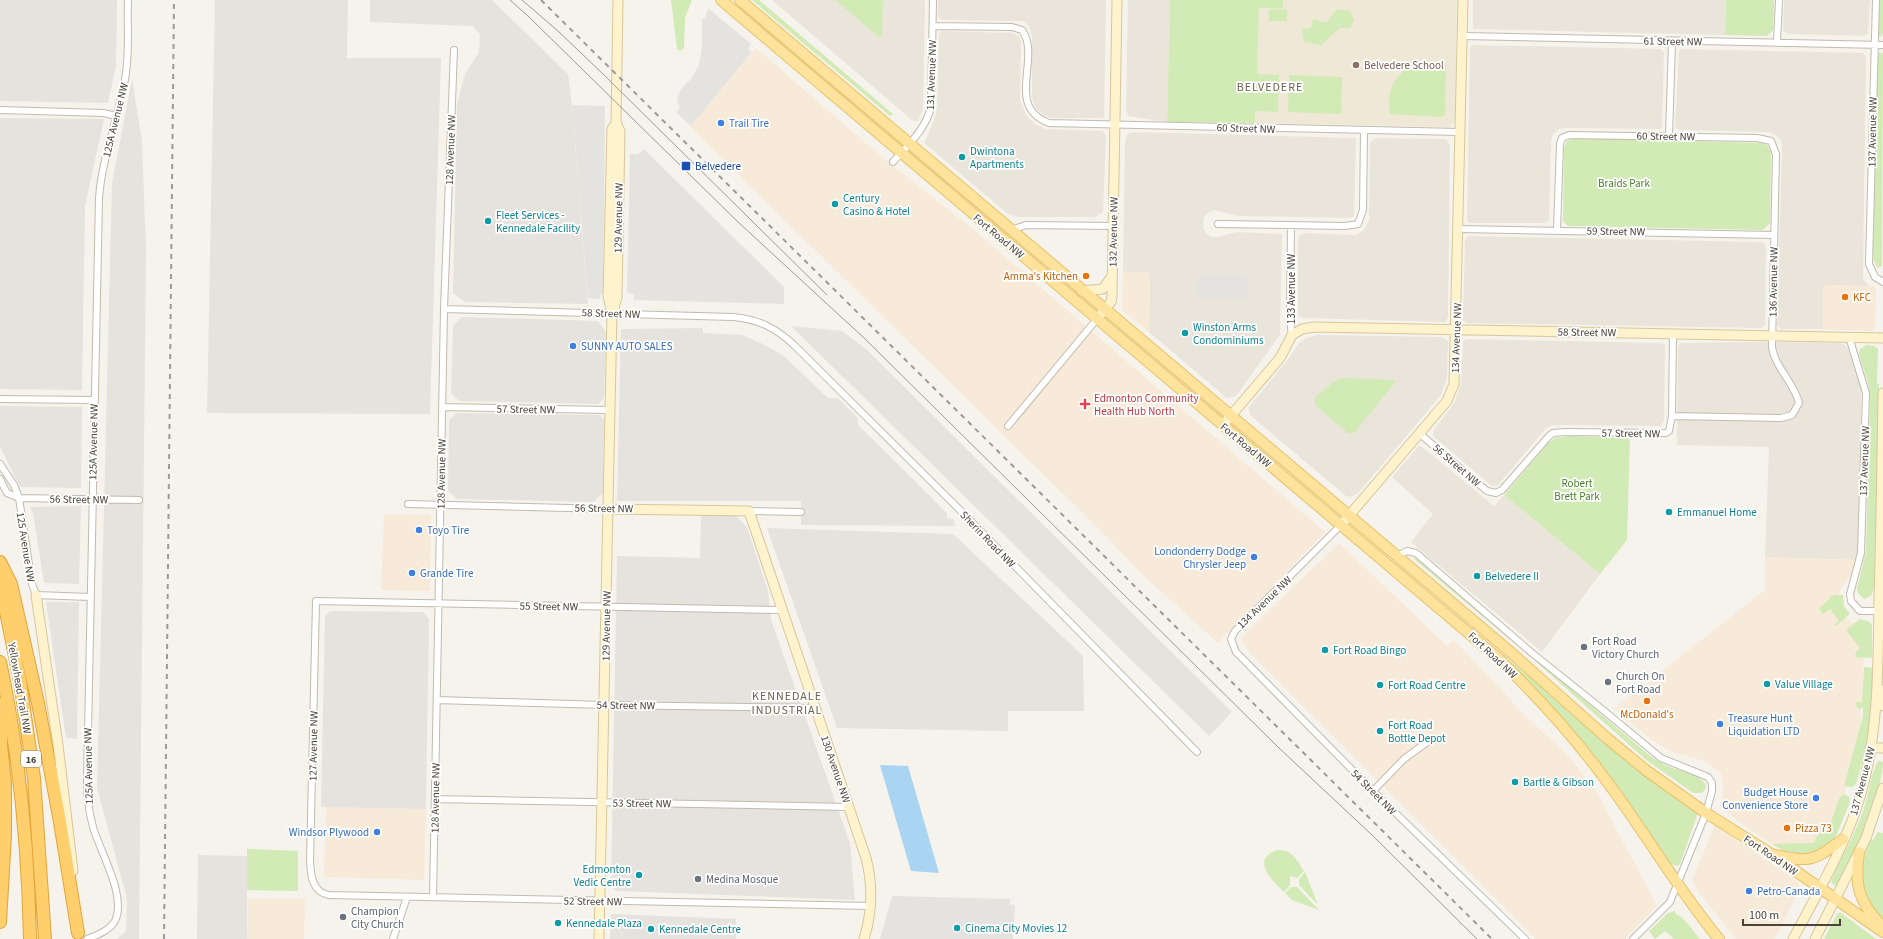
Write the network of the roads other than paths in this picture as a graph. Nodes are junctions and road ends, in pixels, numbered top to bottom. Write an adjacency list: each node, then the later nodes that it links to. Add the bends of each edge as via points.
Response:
1 (128, 0): 18 (street, 125A Avenue NW, via 126,70)
2 (618, 0): 39 (street, 129 Avenue NW, via 616,123 620,131 617,297)
3 (721, 0): 25 (main road, Fort Road NW)
4 (740, 0): 24 (main road, Fort Road NW)
5 (933, 0): 10 (street, 131 Avenue NW)
6 (1117, 0): 19 (street, 132 Avenue NW)
7 (1463, 0): 11 (street, 134 Avenue NW)
8 (1779, 0): 13 (street)
9 (1876, 0): 14 (street, 137 Avenue NW)
10 (933, 26): 19 (street, 60 Street NW, via 1012,27 1022,30 1027,42 1026,98 1028,107 1034,115 1039,120 1049,123); 24 (street, 131 Avenue NW, via 929,117)
11 (1462, 36): 12 (street, 61 Street NW); 21 (street, 134 Avenue NW)
12 (1672, 41): 13 (street, 61 Street NW); 22 (street)
13 (1777, 43): 14 (street, 61 Street NW)
14 (1874, 44): 15 (street, 61 Street NW); 35 (street, 137 Avenue NW, via 1869,264 1875,276)
15 (1883, 45)
16 (454, 50): 37 (street, 128 Avenue NW)
17 (0, 110): 18 (street, via 103,113)
18 (117, 116): 50 (street, 125A Avenue NW, via 105,157 99,198)
19 (1115, 125): 20 (street, 60 Street NW); 29 (street, 132 Avenue NW)
20 (1364, 132): 21 (street, 60 Street NW); 28 (street, via 1363,210 1358,224)
21 (1460, 132): 30 (street, 134 Avenue NW)
22 (1669, 136): 23 (street, 60 Street NW, via 1757,138); 32 (street, 60 Street NW, via 1578,134 1562,138 1559,153)
23 (1771, 141): 33 (street, 136 Avenue NW, via 1776,154)
24 (909, 144): 25 (street, 131 Avenue NW); 31 (main road, Fort Road NW)
25 (901, 153): 26 (street, 131 Avenue NW); 40 (main road, Fort Road NW)
26 (893, 162)
27 (1218, 224): 28 (street)
28 (1291, 225): 44 (street, 133 Avenue NW)
29 (1114, 226): 31 (street, via 1026,225); 34 (street, 132 Avenue NW)
30 (1458, 229): 32 (street, 59 Street NW); 42 (street, 134 Avenue NW)
31 (1011, 230): 36 (main road, Fort Road NW)
32 (1557, 230): 33 (street, 59 Street NW)
33 (1774, 235): 45 (street, 136 Avenue NW)
34 (1113, 274): 36 (street, via 1103,289); 38 (street, 132 Avenue NW, via 1112,299)
35 (1883, 282)
36 (1082, 291): 38 (main road, Fort Road NW)
37 (444, 309): 39 (street, 58 Street NW); 51 (street, 128 Avenue NW)
38 (1104, 310): 40 (street, 132 Avenue NW); 54 (main road, Fort Road NW)
39 (612, 313): 41 (street, 58 Street NW, via 741,318); 52 (street, 129 Avenue NW)
40 (1097, 319): 56 (street, 132 Avenue NW); 57 (main road, Fort Road NW)
41 (775, 329): 94 (street, Sherin Road NW, via 964,514)
42 (1456, 329): 43 (street, 58 Street NW); 44 (street, 58 Street NW, via 1314,327 1302,329); 58 (street, 134 Avenue NW, via 1456,373 1452,390 1447,401)
43 (1673, 334): 45 (street, 58 Street NW); 55 (street)
44 (1292, 335): 54 (street, 133 Avenue NW, via 1280,358)
45 (1772, 336): 46 (street, 58 Street NW); 53 (street, 136 Avenue NW, via 1773,358 1797,395 1798,403)
46 (1849, 338): 47 (street, 58 Street NW); 81 (street, 137 Avenue NW, via 1866,393 1861,553 1850,594 1851,601 1860,611)
47 (1883, 338)
48 (1883, 393): 81 (street, 137 Avenue NW)
49 (0, 399): 50 (street)
50 (94, 400): 63 (street, 125A Avenue NW)
51 (442, 407): 52 (street, 57 Street NW); 66 (street, 128 Avenue NW)
52 (610, 410): 67 (street, 129 Avenue NW)
53 (1792, 415): 55 (street, 57 Street NW, via 1782,418)
54 (1231, 416): 57 (street, 133 Avenue NW); 70 (main road, Fort Road NW)
55 (1672, 416): 61 (street, 57 Street NW, via 1669,431 1666,433 1553,433 1502,490)
56 (1008, 426)
57 (1224, 426): 71 (main road, Fort Road NW)
58 (1420, 434): 61 (street, 56 Street NW, via 1487,491); 70 (street, 134 Avenue NW)
59 (0, 464): 62 (street, 125 Avenue NW)
60 (0, 479): 62 (street, 125 Avenue NW, via 5,491 10,496)
61 (1496, 493)
62 (19, 498): 63 (street, 56 Street NW); 75 (street, 125 Avenue NW, via 32,584)
63 (92, 499): 64 (street, 56 Street NW); 76 (street, 125A Avenue NW)
64 (140, 500)
65 (408, 504): 66 (street, 56 Street NW)
66 (440, 505): 67 (street, 56 Street NW); 78 (street, 128 Avenue NW)
67 (608, 508): 68 (street, 56 Street NW); 79 (street, 129 Avenue NW)
68 (749, 511): 69 (street, 56 Street NW); 80 (street, 130 Avenue NW)
69 (801, 512)
70 (1349, 516): 71 (street, 134 Avenue NW); 72 (main road, Fort Road NW)
71 (1342, 525): 82 (street, 134 Avenue NW, via 1235,631); 85 (main road, Fort Road NW)
72 (1397, 556): 84 (main road, Fort Road NW); 100 (street, via 1407,551 1416,553 1532,653 1661,758 1708,777 1712,783 1712,791)
73 (0, 562): 115 (highway, via 11,584 38,703)
74 (0, 582): 117 (highway, Yellowhead Trail NW / 16, via 20,681 34,778)
75 (36, 595): 76 (street); 115 (street, via 58,745)
76 (90, 597): 115 (street, 125A Avenue NW, via 87,798 93,826 119,903 117,916 111,926 103,932)
77 (316, 601): 78 (street, 55 Street NW); 106 (street, 127 Avenue NW, via 310,861 312,879)
78 (439, 603): 79 (street, 55 Street NW); 87 (street, 128 Avenue NW)
79 (606, 607): 80 (street, 55 Street NW); 88 (street, 129 Avenue NW)
80 (781, 610): 90 (street, 130 Avenue NW)
81 (1881, 610): 83 (street, 137 Avenue NW)
82 (1231, 639): 96 (street, 54 Street NW, via 1236,652 1244,662)
83 (1878, 649): 89 (street); 92 (street, 137 Avenue NW)
84 (1508, 650): 85 (main road); 100 (main road, Fort Road NW, via 1619,748)
85 (1499, 659): 104 (main road, Fort Road NW, via 1539,699 1588,756)
86 (1, 666): 112 (highway, via 5,843); 116 (highway, Yellowhead Trail NW / 16, via 23,822)
87 (437, 700): 88 (street, 54 Street NW); 97 (street, 128 Avenue NW)
88 (604, 705): 90 (street, 54 Street NW); 98 (street, 129 Avenue NW)
89 (1883, 706)
90 (815, 708): 99 (street, 130 Avenue NW)
91 (1430, 740): 96 (street, via 1404,760)
92 (1872, 748): 93 (street); 101 (street, 137 Avenue NW, via 1861,795)
93 (1883, 748)
94 (1197, 752)
95 (1883, 788): 102 (street, 137 Avenue NW)
96 (1373, 791): 121 (street, 54 Street NW)
97 (435, 799): 98 (street, 53 Street NW); 108 (street, 128 Avenue NW)
98 (602, 802): 99 (street, 53 Street NW); 110 (street, 129 Avenue NW)
99 (849, 807): 111 (street, 130 Avenue NW, via 868,866)
100 (1706, 813): 103 (main road, Fort Road NW); 104 (street)
101 (1843, 839): 103 (main road, via 1814,858 1794,859); 105 (street, 137 Avenue NW)
102 (1859, 852): 109 (street, 137 Avenue NW); 113 (main road, via 1856,871 1859,892 1864,904)
103 (1770, 853): 105 (main road, Fort Road NW)
104 (1678, 884): 122 (street, via 1670,902); 123 (main road, Fort Road NW)
105 (1820, 888): 109 (main road, Fort Road NW); 124 (street, 137 Avenue NW)
106 (317, 889): 107 (street, 52 Street NW, via 329,895)
107 (407, 897): 108 (street, 52 Street NW); 118 (street)
108 (433, 897): 110 (street, 52 Street NW)
109 (1836, 899): 114 (main road, Fort Road NW); 125 (street, 137 Avenue NW)
110 (600, 901): 111 (street, 52 Street NW); 119 (street, 129 Avenue NW)
111 (870, 906): 120 (street, 130 Avenue NW)
112 (0, 922)
113 (1883, 928)
114 (1883, 932)
115 (81, 937)
116 (30, 939)
117 (45, 939)
118 (393, 939)
119 (599, 939)
120 (864, 939)
121 (1525, 939)
122 (1633, 939)
123 (1719, 939)
124 (1794, 939)
125 (1815, 939)

